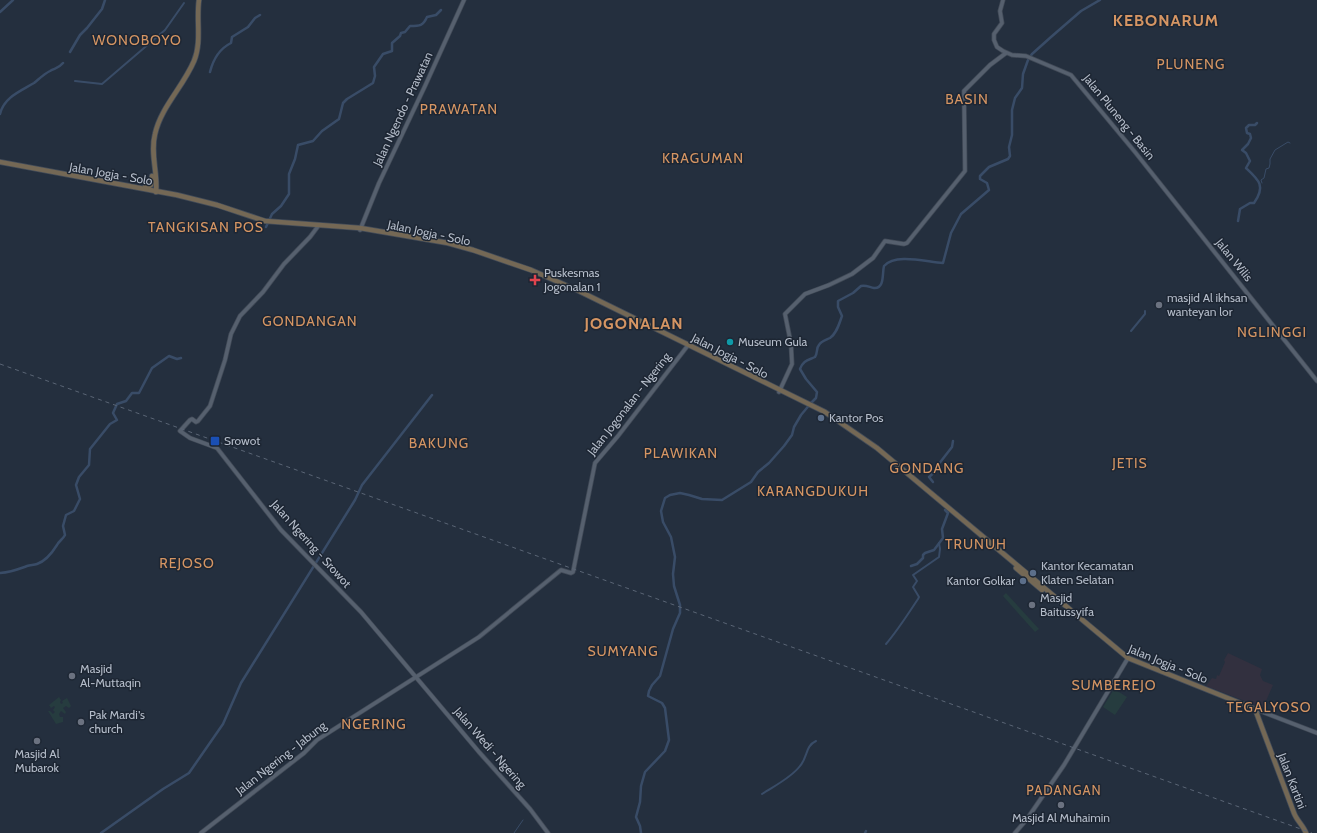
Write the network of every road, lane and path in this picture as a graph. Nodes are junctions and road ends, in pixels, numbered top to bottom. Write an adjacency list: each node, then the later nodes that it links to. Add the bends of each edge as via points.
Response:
1 (198, 0): 7 (highway, via 196,51 190,67 156,128)
2 (464, 0): 14 (main road, Jalan Ngendo - Prawatan)
3 (1003, 0): 4 (main road, via 1000,11 1002,23 994,37 997,47)
4 (1006, 53): 12 (main road, Jalan Pluneng - Basin, via 1027,56 1071,75); 17 (main road, via 964,91 966,168 907,243 885,241 873,258 852,274 805,294 785,314 793,360)
5 (0, 163): 6 (highway, Jalan Jogja - Solo)
6 (41, 170): 8 (highway, Jalan Jogja - Solo); 9 (highway, Jalan Jogja - Solo)
7 (154, 175): 8 (highway, via 150,186); 9 (highway); 10 (highway, via 158,187)
8 (139, 187): 9 (highway, Jalan Jogja - Solo)
9 (155, 191): 10 (highway, Jalan Jogja - Solo); 11 (highway, Jalan Jogja - Solo)
10 (172, 194): 11 (highway, Jalan Jogja - Solo)
11 (187, 198): 13 (highway, Jalan Jogja - Solo, via 257,222)
12 (1179, 208): 16 (main road, Jalan Wilis)
13 (318, 226): 14 (highway, Jalan Jogja - Solo); 19 (main road, Jalan Ngering - Srowot, via 240,316 231,334 210,406 198,421 190,420 180,431 190,438 217,448 275,523 378,632)
14 (360, 229): 15 (highway, Jalan Jogja - Solo, via 448,243 473,250 565,287)
15 (688, 345): 17 (highway, Jalan Jogja - Solo); 19 (main road, Jalan Jogonalan - Ngering, via 595,462 574,571 571,573 561,570 479,638)
16 (1317, 381)
17 (779, 391): 18 (highway, Jalan Jogja - Solo, via 834,420 874,448)
18 (1127, 659): 20 (highway, Jalan Jogja - Solo); 24 (main road, via 1064,764)
19 (416, 677): 22 (main road, Jalan Ngering - Jabung, via 317,740 304,753); 23 (main road, Jalan Wedi - Ngering)
20 (1255, 711): 21 (main road); 25 (highway, Jalan Kartini, via 1295,816)
21 (1317, 733)
22 (201, 833)
23 (548, 833)
24 (1016, 833)
25 (1306, 833)

